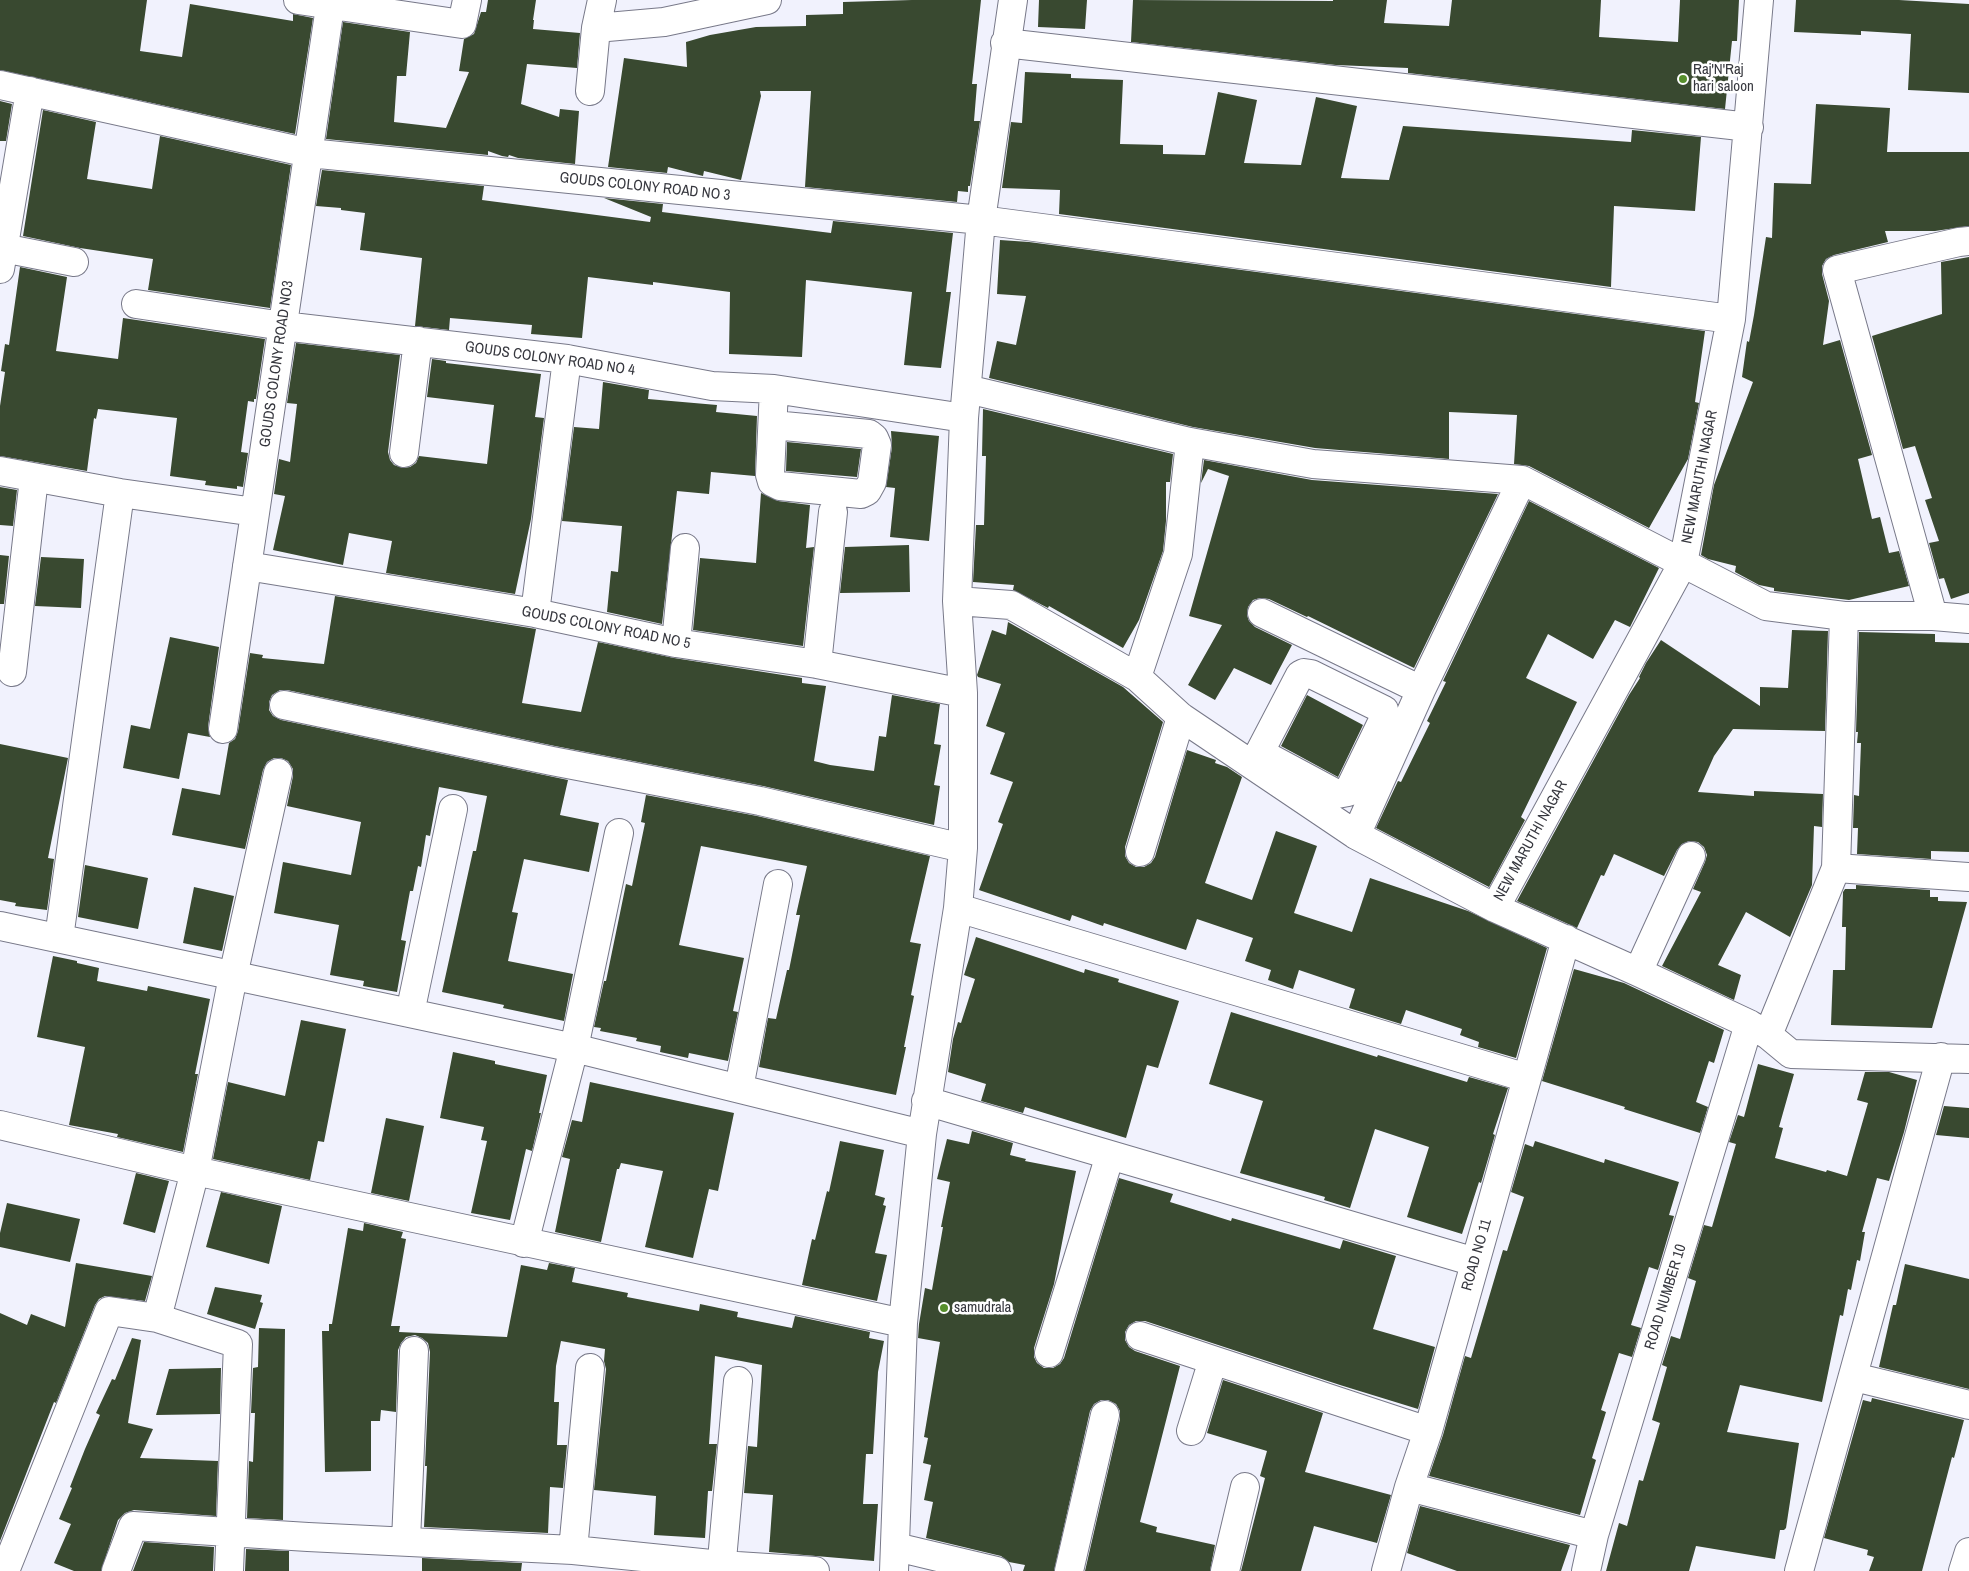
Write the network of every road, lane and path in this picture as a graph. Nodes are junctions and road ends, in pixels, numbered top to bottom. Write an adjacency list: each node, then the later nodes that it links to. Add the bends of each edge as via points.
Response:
1 (298, 0): 7 (street)
2 (467, 0): 7 (street, via 462,24)
3 (602, 0): 8 (street)
4 (767, 0): 8 (street, via 664,22)
5 (1013, 0): 9 (street)
6 (1760, 0): 13 (street, NEW MARUTHI NAGAR)
7 (331, 3): 14 (street, GOUDS COLONY ROAD NO3)
8 (596, 28): 12 (street)
9 (1005, 43): 13 (street); 15 (street)
10 (0, 85): 11 (street, GOUDS COLONY ROAD NO 3)
11 (30, 91): 14 (street, GOUDS COLONY ROAD NO 3); 17 (street)
12 (590, 91)
13 (1749, 127): 20 (street, NEW MARUTHI NAGAR)
14 (309, 153): 15 (street, GOUDS COLONY ROAD NO 3); 21 (street, GOUDS COLONY ROAD NO3)
15 (981, 220): 20 (street, GOUDS COLONY ROAD NO 3); 25 (street)
16 (1969, 241): 45 (street, via 1838,270)
17 (1, 259): 18 (street)
18 (74, 262)
19 (136, 304): 21 (street, GOUDS COLONY ROAD NO 4)
20 (1731, 319): 39 (street, NEW MARUTHI NAGAR)
21 (283, 326): 22 (street, GOUDS COLONY ROAD NO 4); 36 (street, GOUDS COLONY ROAD NO3)
22 (418, 341): 23 (street, GOUDS COLONY ROAD NO 4); 31 (street)
23 (566, 359): 24 (street, GOUDS COLONY ROAD NO 4, via 712,386); 42 (street)
24 (774, 389): 26 (street, GOUDS COLONY ROAD NO 4); 28 (street)
25 (967, 389): 27 (street); 30 (street)
26 (832, 398): 27 (street, GOUDS COLONY ROAD NO 4); 29 (street)
27 (964, 418): 41 (street)
28 (773, 425): 29 (street); 29 (street, via 772,482 780,486 861,494 872,482 877,444 874,438 869,434)
29 (828, 430)
30 (1190, 442): 34 (street, via 1313,464); 50 (street, via 1178,554)
31 (404, 453)
32 (0, 472): 33 (street)
33 (34, 478): 35 (street); 49 (street)
34 (1522, 480): 39 (street); 51 (street)
35 (120, 493): 36 (street); 71 (street)
36 (255, 512): 40 (street, GOUDS COLONY ROAD NO3)
37 (833, 512): 48 (street)
38 (685, 548): 47 (street)
39 (1683, 563): 44 (street, via 1766,606); 69 (street, NEW MARUTHI NAGAR)
40 (247, 566): 42 (street, GOUDS COLONY ROAD NO 5); 55 (street, GOUDS COLONY ROAD NO3)
41 (957, 601): 50 (street, via 1011,605); 52 (street)
42 (535, 613): 47 (street, GOUDS COLONY ROAD NO 5)
43 (1262, 613): 51 (street)
44 (1844, 616): 45 (street); 65 (street)
45 (1933, 616): 46 (street)
46 (1969, 619)
47 (676, 642): 48 (street, GOUDS COLONY ROAD NO 5)
48 (817, 664): 52 (street, GOUDS COLONY ROAD NO 5)
49 (12, 672)
50 (1137, 677): 54 (street)
51 (1421, 690): 58 (street)
52 (963, 693): 62 (street)
53 (284, 705): 62 (street, via 552,762 760,801)
54 (1181, 716): 56 (street); 63 (street)
55 (223, 729)
56 (1257, 759): 58 (street, via 1337,794); 58 (street, via 1300,675 1311,674 1384,710); 61 (street)
57 (278, 773): 74 (street)
58 (1366, 783): 61 (street)
59 (454, 809): 75 (street)
60 (619, 833): 77 (street)
61 (1356, 835): 69 (street)
62 (963, 848): 68 (street)
63 (1140, 852)
64 (1691, 856): 73 (street)
65 (1836, 868): 66 (street); 76 (street, ROAD NUMBER 10)
66 (1969, 877)
67 (778, 884): 81 (street)
68 (958, 908): 80 (street); 82 (street)
69 (1495, 908): 72 (street)
70 (0, 926): 71 (street)
71 (59, 938): 74 (street)
72 (1566, 939): 73 (street); 80 (street, ROAD NO 11)
73 (1638, 972): 76 (street)
74 (234, 976): 75 (street); 86 (street)
75 (410, 1013): 77 (street)
76 (1758, 1029): 78 (street, via 1791,1054); 105 (street, ROAD NUMBER 10)
77 (574, 1048): 81 (street); 87 (street)
78 (1941, 1057): 79 (street); 96 (street)
79 (1969, 1058)
80 (1527, 1078): 88 (street, ROAD NO 11)
81 (739, 1088): 84 (street)
82 (926, 1101): 84 (street); 85 (street)
83 (0, 1128): 86 (street)
84 (922, 1134): 90 (street)
85 (1110, 1155): 88 (street); 93 (street)
86 (196, 1171): 87 (street); 89 (street)
87 (524, 1243): 90 (street)
88 (1475, 1262): 101 (street, ROAD NO 11)
89 (157, 1318): 104 (street, via 238,1344); 111 (street, via 109,1311)
90 (903, 1323): 109 (street)
91 (1140, 1336): 94 (street)
92 (414, 1351): 106 (street)
93 (1049, 1353)
94 (1213, 1360): 100 (street); 101 (street)
95 (590, 1368): 107 (street)
96 (1854, 1377): 98 (street); 120 (street)
97 (738, 1381): 110 (street)
98 (1969, 1405)
99 (1105, 1415): 116 (street)
100 (1191, 1431)
101 (1428, 1431): 103 (street, ROAD NO 11)
102 (1244, 1487): 117 (street)
103 (1409, 1487): 105 (street); 118 (street, ROAD NO 11)
104 (230, 1532): 106 (street); 112 (street, via 133,1526); 113 (street)
105 (1594, 1535): 119 (street, ROAD NUMBER 10)
106 (406, 1542): 107 (street)
107 (573, 1550): 110 (street)
108 (1969, 1552): 121 (street)
109 (895, 1559): 115 (street)
110 (721, 1568): 114 (street)
111 (5, 1571)
112 (116, 1571)
113 (229, 1571)
114 (816, 1571)
115 (996, 1571)
116 (1069, 1571)
117 (1225, 1571)
118 (1386, 1571)
119 (1586, 1571)
120 (1799, 1571)
121 (1964, 1571)

